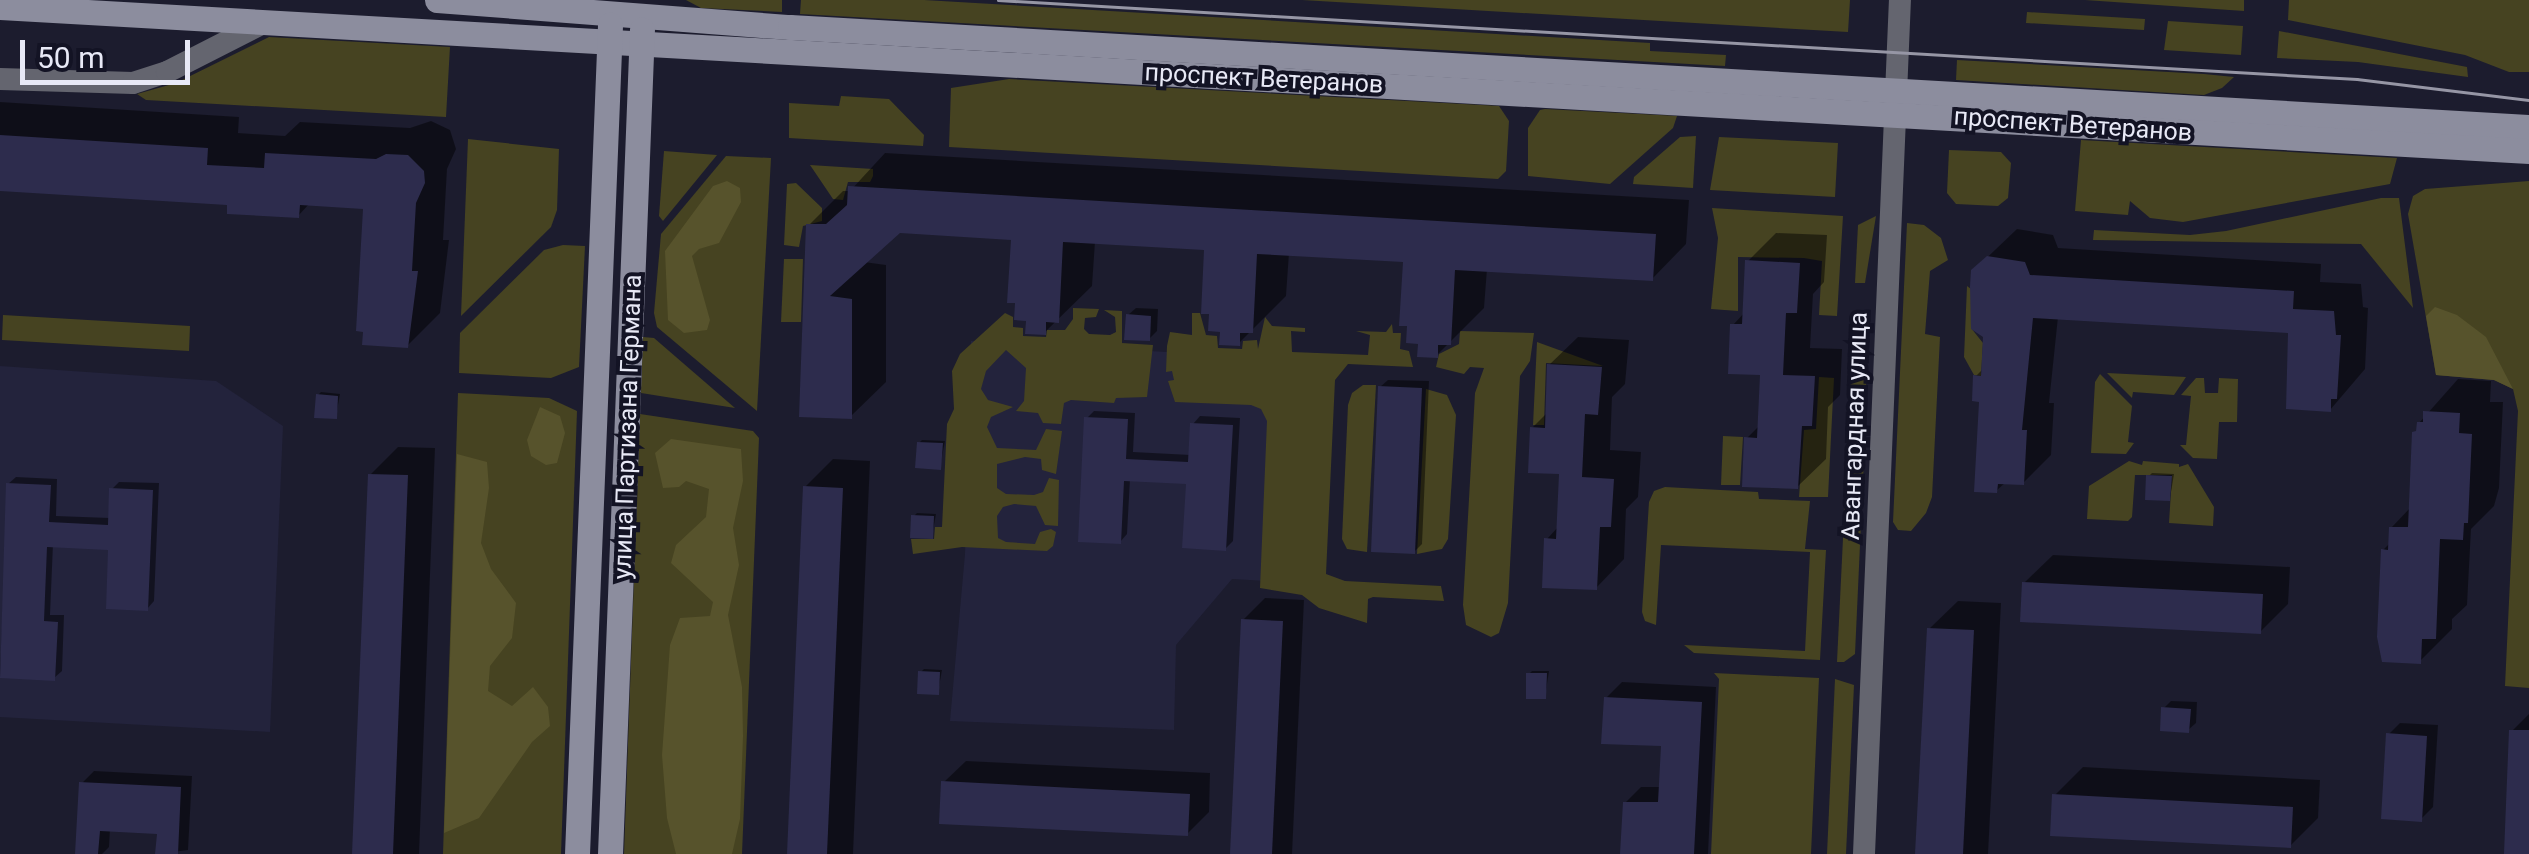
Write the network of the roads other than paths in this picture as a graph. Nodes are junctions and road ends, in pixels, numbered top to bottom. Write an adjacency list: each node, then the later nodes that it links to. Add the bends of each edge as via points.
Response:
1 (437, 0): 3 (main road, проспект Ветеранов)
2 (1900, 0): 10 (street, Авангардная улица)
3 (610, 6): 5 (main road, проспект Ветеранов); 7 (main road, улица Партизана Германа)
4 (0, 7): 6 (main road, проспект Ветеранов)
5 (643, 8): 8 (main road, улица Партизана Германа); 10 (main road, проспект Ветеранов)
6 (263, 23): 7 (main road, проспект Ветеранов); 9 (street, via 133,83)
7 (609, 41): 8 (main road, проспект Ветеранов); 13 (main road, улица Партизана Германа)
8 (642, 44): 10 (main road, проспект Ветеранов); 14 (main road, улица Партизана Германа)
9 (0, 79)
10 (1897, 102): 11 (main road, проспект Ветеранов); 12 (main road, проспект Ветеранов); 15 (street, Авангардная улица)
11 (2529, 127)
12 (2529, 151)
13 (577, 854)
14 (610, 854)
15 (1864, 854)

